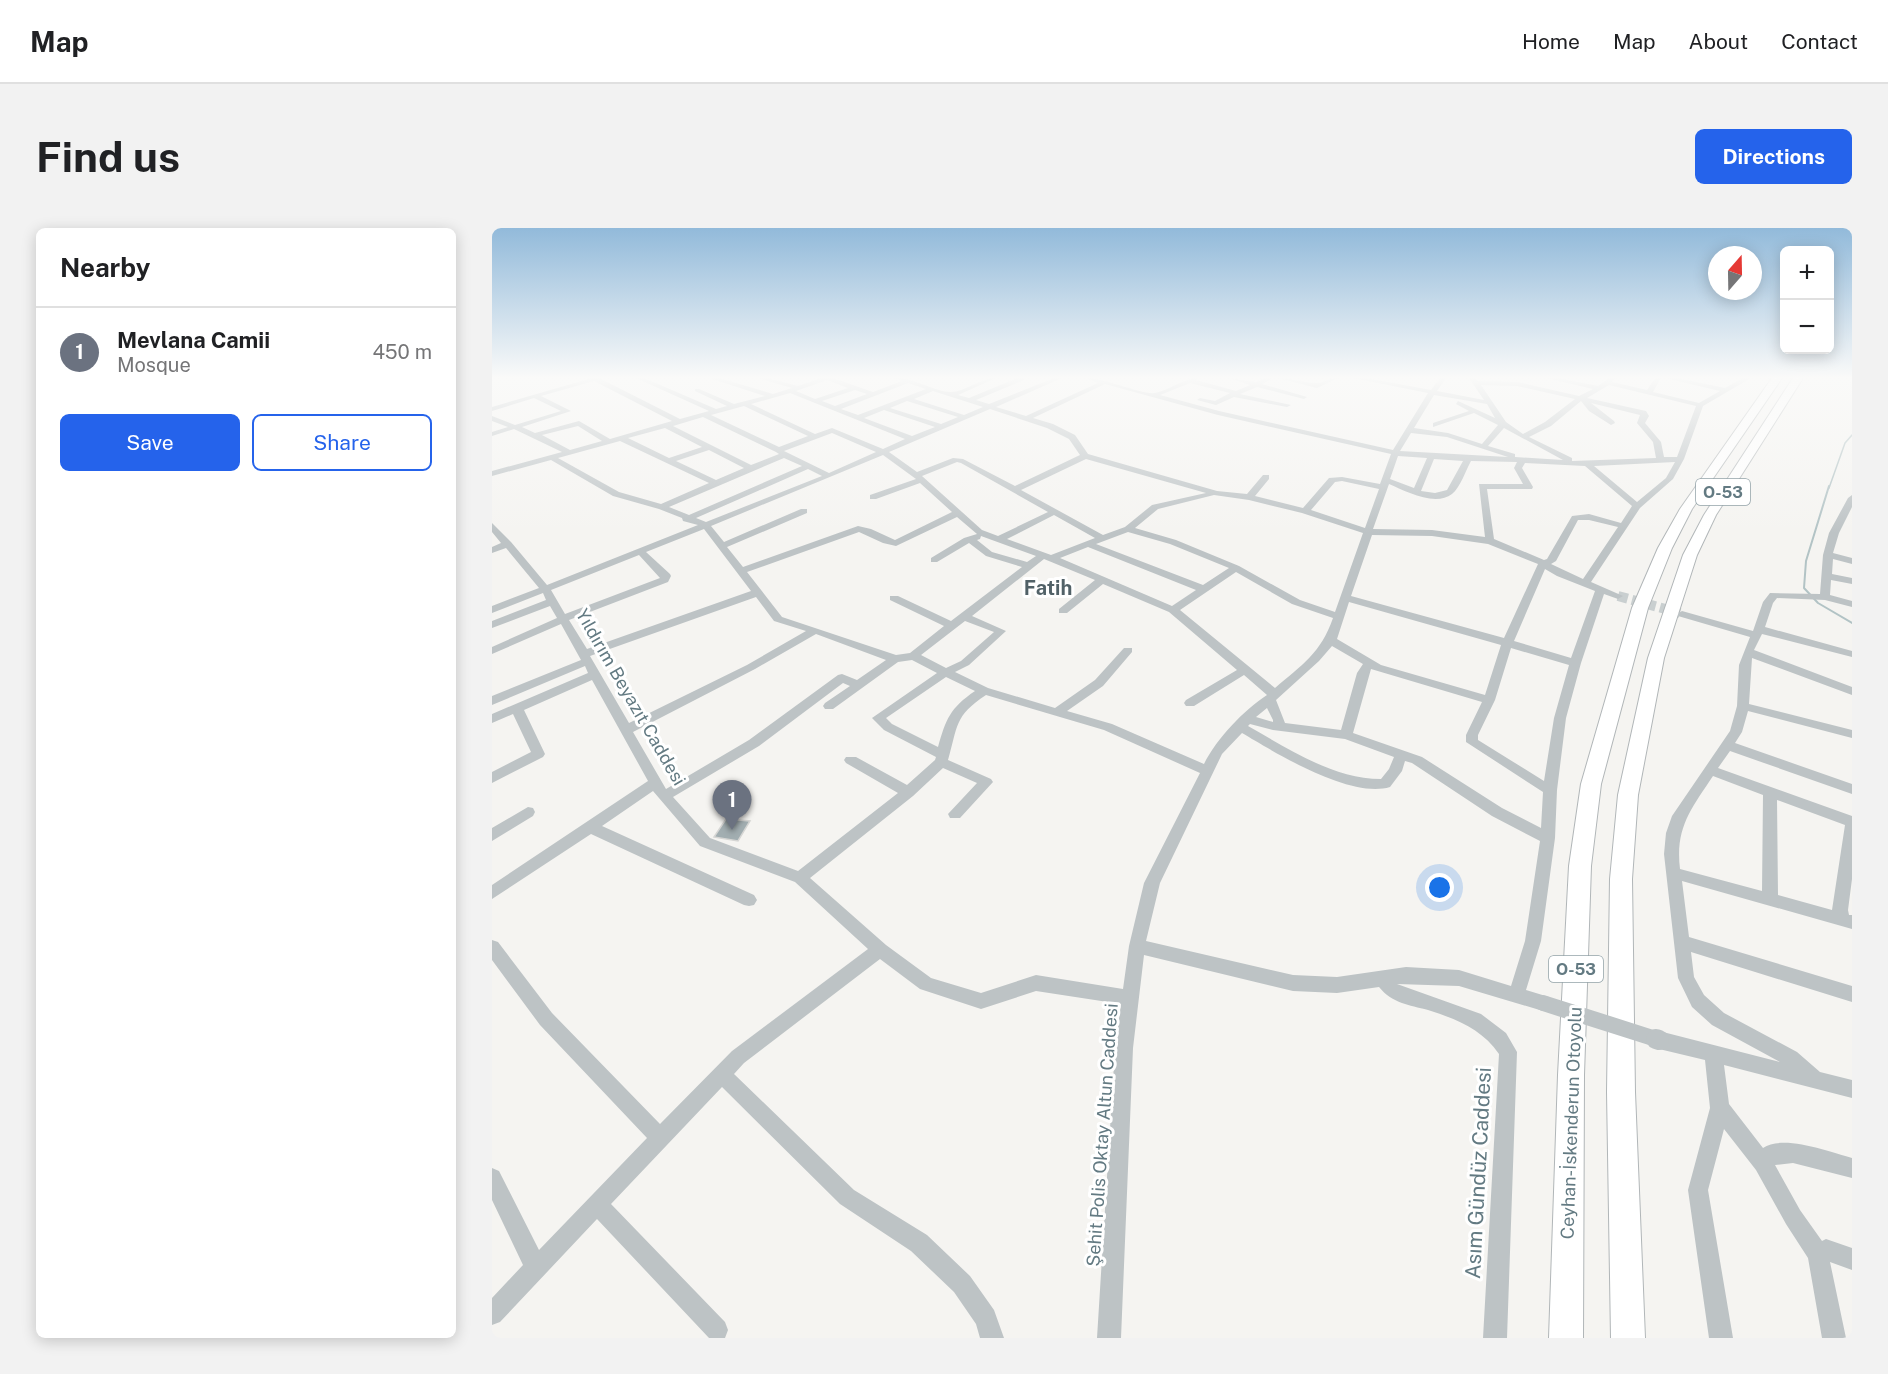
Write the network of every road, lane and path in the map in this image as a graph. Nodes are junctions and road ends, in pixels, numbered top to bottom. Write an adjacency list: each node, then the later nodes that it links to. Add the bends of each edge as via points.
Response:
1 (523, 430): 22 (street)
2 (554, 430): 22 (street)
3 (590, 430): 28 (street)
4 (648, 430): 26 (street)
5 (674, 430): 30 (street)
6 (735, 430): 32 (street)
7 (801, 430): 24 (street)
8 (888, 430): 27 (street)
9 (935, 430): 27 (street)
10 (1055, 430): 35 (street, via 1072,437)
11 (1292, 430): 34 (street)
12 (1409, 430): 34 (street, Şehit Polis Oktay Altun Caddesi)
13 (1429, 430): 23 (street)
14 (1442, 430): 23 (street)
15 (1498, 430): 29 (street)
16 (1512, 430): 25 (street)
17 (1537, 430): 25 (street)
18 (1647, 430): 41 (street, via 1657,441)
19 (1691, 430): 39 (street)
20 (1740, 430): 197 (highway, Ceyhan-İskenderun Otoyolu / O-53, via 1698,490 1665,548 1626,651 1591,784 1580,866 1570,1075)
21 (1764, 430): 198 (highway, O-53, via 1710,514 1690,555 1656,658 1628,795 1621,879 1621,1092)
22 (535, 435): 31 (street)
23 (1448, 435): 29 (street)
24 (814, 436): 32 (street); 33 (street, via 834,430)
25 (1523, 437): 43 (street)
26 (621, 438): 28 (street); 42 (street)
27 (912, 439): 33 (street)
28 (608, 441): 31 (street)
29 (1484, 446): 40 (street)
30 (709, 447): 42 (street); 46 (street)
31 (568, 452): 36 (street)
32 (782, 452): 45 (street); 46 (street)
33 (885, 453): 48 (street); 50 (street)
34 (1395, 453): 37 (street); 52 (street, Şehit Polis Oktay Altun Caddesi)
35 (1086, 456): 53 (street); 55 (street)
36 (551, 457): 47 (street); 60 (street, via 616,494)
37 (1431, 457): 38 (street); 54 (street)
38 (1468, 459): 40 (street); 54 (street, via 1446,495)
39 (1680, 459): 41 (street); 59 (street, via 1669,479)
40 (1522, 460): 43 (street); 75 (street, via 1518,468 1529,487 1482,486)
41 (1660, 460): 44 (street)
42 (669, 461): 51 (street)
43 (1577, 463): 44 (street)
44 (1587, 464): 59 (street)
45 (809, 466): 48 (street); 65 (street)
46 (751, 468): 51 (street)
47 (492, 474)
48 (829, 476): 66 (street)
49 (1266, 477): 57 (street)
50 (918, 478): 53 (street, via 960,460); 56 (street); 63 (street)
51 (716, 483): 60 (street)
52 (1384, 483): 54 (street); 62 (street, via 1332,480); 70 (street, Şehit Polis Oktay Altun Caddesi)
53 (1014, 490): 64 (street)
54 (1417, 491)
55 (1216, 493): 57 (street); 69 (street, via 1155,507)
56 (873, 497)
57 (1249, 497): 62 (street)
58 (1852, 498): 81 (street, via 1834,533)
59 (1637, 506): 68 (street)
60 (662, 507): 65 (street)
61 (804, 511): 78 (street)
62 (1305, 511): 70 (street)
63 (957, 513): 71 (street); 88 (street, via 896,543 858,529)
64 (1052, 513): 72 (street); 74 (street)
65 (687, 519): 66 (street)
66 (706, 525): 78 (street); 80 (street)
67 (492, 526): 76 (street, Yıldırım Beyazıt Caddesi)
68 (1623, 526): 85 (street, via 1589,517 1575,518 1551,561); 92 (street)
69 (1128, 529): 72 (street); 87 (street, via 1173,542)
70 (1369, 532): 75 (street, via 1432,533); 102 (street, Şehit Polis Oktay Altun Caddesi)
71 (987, 535): 73 (street); 74 (street)
72 (1101, 538): 77 (street)
73 (970, 539): 83 (street); 86 (street, via 989,554)
74 (999, 539): 82 (street)
75 (1490, 541): 85 (street)
76 (508, 544): 79 (street); 97 (street, Yıldırım Beyazıt Caddesi)
77 (1088, 544): 82 (street); 93 (street)
78 (721, 546): 88 (street)
79 (492, 550)
80 (640, 551): 97 (street); 111 (street, via 666,576 664,580)
81 (1828, 555): 84 (street); 89 (street)
82 (1047, 557): 86 (street); 90 (street)
83 (934, 560)
84 (1852, 561)
85 (1543, 563): 92 (street); 117 (street)
86 (1029, 566): 109 (street)
87 (1236, 568): 93 (street); 110 (street, via 1296,602)
88 (740, 571): 95 (street)
89 (1828, 576): 91 (street); 98 (street)
90 (1102, 580): 106 (street); 107 (street)
91 (1852, 582)
92 (1585, 584): 94 (street)
93 (1206, 590): 106 (street)
94 (1600, 590): 99 (street); 125 (street)
95 (756, 593): 114 (street, via 778,619); 123 (street)
96 (1852, 594): 98 (street)
97 (548, 595): 103 (street); 111 (street, Yıldırım Beyazıt Caddesi); 112 (street)
98 (1817, 595): 104 (street); 115 (street, via 1774,595)
99 (1618, 596)
100 (492, 598): 103 (street)
101 (894, 598): 113 (street)
102 (1346, 598): 110 (street, Şehit Polis Oktay Altun Caddesi); 117 (street)
103 (505, 604): 105 (street)
104 (1852, 604)
105 (492, 610)
106 (1173, 610): 127 (street)
107 (1063, 611)
108 (1682, 614): 115 (street)
109 (963, 616): 113 (street); 128 (street, via 1001,631 965,663)
110 (1340, 617): 116 (street, Şehit Polis Oktay Altun Caddesi)
111 (563, 619): 119 (street); 123 (street, Yıldırım Beyazıt Caddesi)
112 (492, 625)
113 (950, 625): 122 (street)
114 (815, 630): 124 (street); 144 (street)
115 (1758, 632): 120 (street); 121 (street)
116 (1331, 640): 126 (street); 133 (street, Şehit Polis Oktay Altun Caddesi)
117 (1507, 644): 125 (street); 134 (street)
118 (1128, 650): 140 (street, via 1100,683)
119 (492, 651)
120 (1748, 652): 132 (street); 138 (street)
121 (1852, 654)
122 (914, 656): 124 (street); 128 (street)
123 (586, 658): 129 (street, Yıldırım Beyazıt Caddesi); 135 (street)
124 (895, 659): 130 (street)
125 (1575, 663): 156 (street, via 1560,718)
126 (1368, 665): 134 (street); 146 (street)
127 (1245, 670): 133 (street); 136 (street)
128 (946, 672): 131 (street); 149 (street, via 878,718)
129 (595, 674): 139 (street); 144 (street, Yıldırım Beyazıt Caddesi)
130 (858, 685): 137 (street); 154 (street, via 842,678 754,743)
131 (984, 691): 140 (street); 149 (street, via 964,704 952,719)
132 (1852, 691)
133 (1271, 696): 142 (street, Şehit Polis Oktay Altun Caddesi); 143 (street)
134 (1489, 700): 156 (street, via 1472,742)
135 (492, 701)
136 (1190, 703)
137 (829, 706)
138 (1743, 706): 145 (street); 147 (street)
139 (517, 709): 141 (street); 153 (street, via 538,754)
140 (1057, 712): 152 (street, via 1133,736)
141 (492, 719)
142 (1244, 723): 143 (street); 148 (street, via 1303,763 1363,784 1385,784); 152 (street, Şehit Polis Oktay Altun Caddesi, via 1217,752)
143 (1280, 726): 146 (street)
144 (626, 730): 154 (street, Yıldırım Beyazıt Caddesi)
145 (1852, 734)
146 (1347, 735): 148 (street)
147 (1728, 745): 151 (street); 155 (street)
148 (1401, 754): 164 (street, via 1432,768 1497,812)
149 (942, 758): 157 (street); 160 (street, via 986,782)
150 (851, 760): 157 (street)
151 (1709, 770): 158 (street); 165 (street, via 1679,816 1673,833)
152 (1208, 771): 172 (street, Şehit Polis Oktay Altun Caddesi, via 1152,883)
153 (492, 778)
154 (659, 789): 162 (street); 166 (street, Yıldırım Beyazıt Caddesi, via 705,842)
155 (1852, 789)
156 (1550, 790): 164 (street)
157 (908, 792): 166 (street)
158 (1770, 794): 161 (street); 168 (street)
159 (528, 812): 163 (street)
160 (955, 814)
161 (1852, 824): 170 (street, via 1840,910)
162 (590, 827): 167 (street); 169 (street)
163 (492, 835)
164 (1548, 838): 176 (street, via 1533,941)
165 (1674, 873): 168 (street); 171 (street)
166 (800, 879): 174 (street, Yıldırım Beyazıt Caddesi)
167 (492, 893)
168 (1770, 899): 170 (street)
169 (749, 900)
170 (1848, 921)
171 (1682, 942): 177 (street); 181 (street, via 1686,978 1698,1001 1718,1019 1791,1058)
172 (1137, 946): 175 (street, via 1293,983 1337,985); 178 (street, Şehit Polis Oktay Altun Caddesi)
173 (492, 947): 184 (street, via 546,1019)
174 (880, 950): 178 (street, Yıldırım Beyazıt Caddesi, via 927,984 981,1001 1036,983); 180 (street)
175 (1383, 979): 176 (street, via 1406,975 1459,978); 196 (street, Asım Gündüz Caddesi, via 1398,994 1483,1024 1500,1037 1508,1052)
176 (1517, 993): 179 (street, bridge)
177 (1852, 994)
178 (1130, 998): 195 (street, Şehit Polis Oktay Altun Caddesi)
179 (1713, 1055): 181 (street); 183 (street)
180 (721, 1074): 184 (street); 194 (street, via 847,1197 919,1243 962,1284 986,1318)
181 (1817, 1081): 182 (street)
182 (1852, 1089)
183 (1720, 1108): 185 (street); 199 (street, via 1698,1190)
184 (660, 1138): 188 (street)
185 (1763, 1163): 186 (street, via 1772,1153 1793,1153); 189 (street)
186 (1852, 1168)
187 (492, 1178): 191 (street)
188 (598, 1204): 191 (street); 193 (street)
189 (1818, 1254): 190 (street, via 1826,1250); 200 (street)
190 (1852, 1259)
191 (536, 1268): 192 (street)
192 (492, 1314)
193 (717, 1330)
194 (992, 1338)
195 (1109, 1338)
196 (1495, 1338)
197 (1566, 1338)
198 (1628, 1338)
199 (1721, 1338)
200 (1834, 1338)

